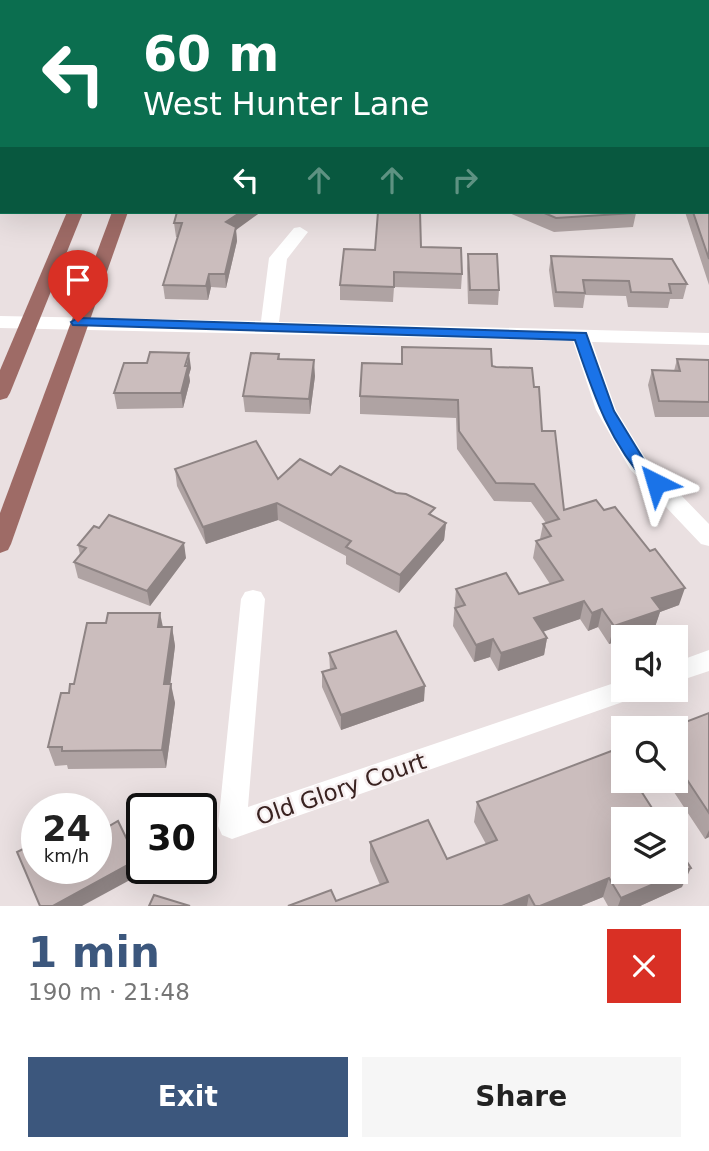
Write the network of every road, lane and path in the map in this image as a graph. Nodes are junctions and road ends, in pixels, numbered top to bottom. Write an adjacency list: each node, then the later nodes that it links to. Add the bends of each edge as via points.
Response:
1 (74, 214): 5 (main road)
2 (119, 214): 6 (main road)
3 (300, 232): 7 (street, via 278,258)
4 (0, 322): 5 (street)
5 (30, 322): 6 (street); 10 (main road)
6 (78, 322): 7 (street); 12 (main road)
7 (269, 327): 8 (street)
8 (581, 336): 9 (street); 11 (street, via 606,411 638,464)
9 (709, 339)
10 (0, 393)
11 (709, 538)
12 (0, 544)
13 (253, 599): 16 (street, Old Glory Court, via 232,826)
14 (709, 660): 15 (street)
15 (688, 668)
16 (611, 695)

